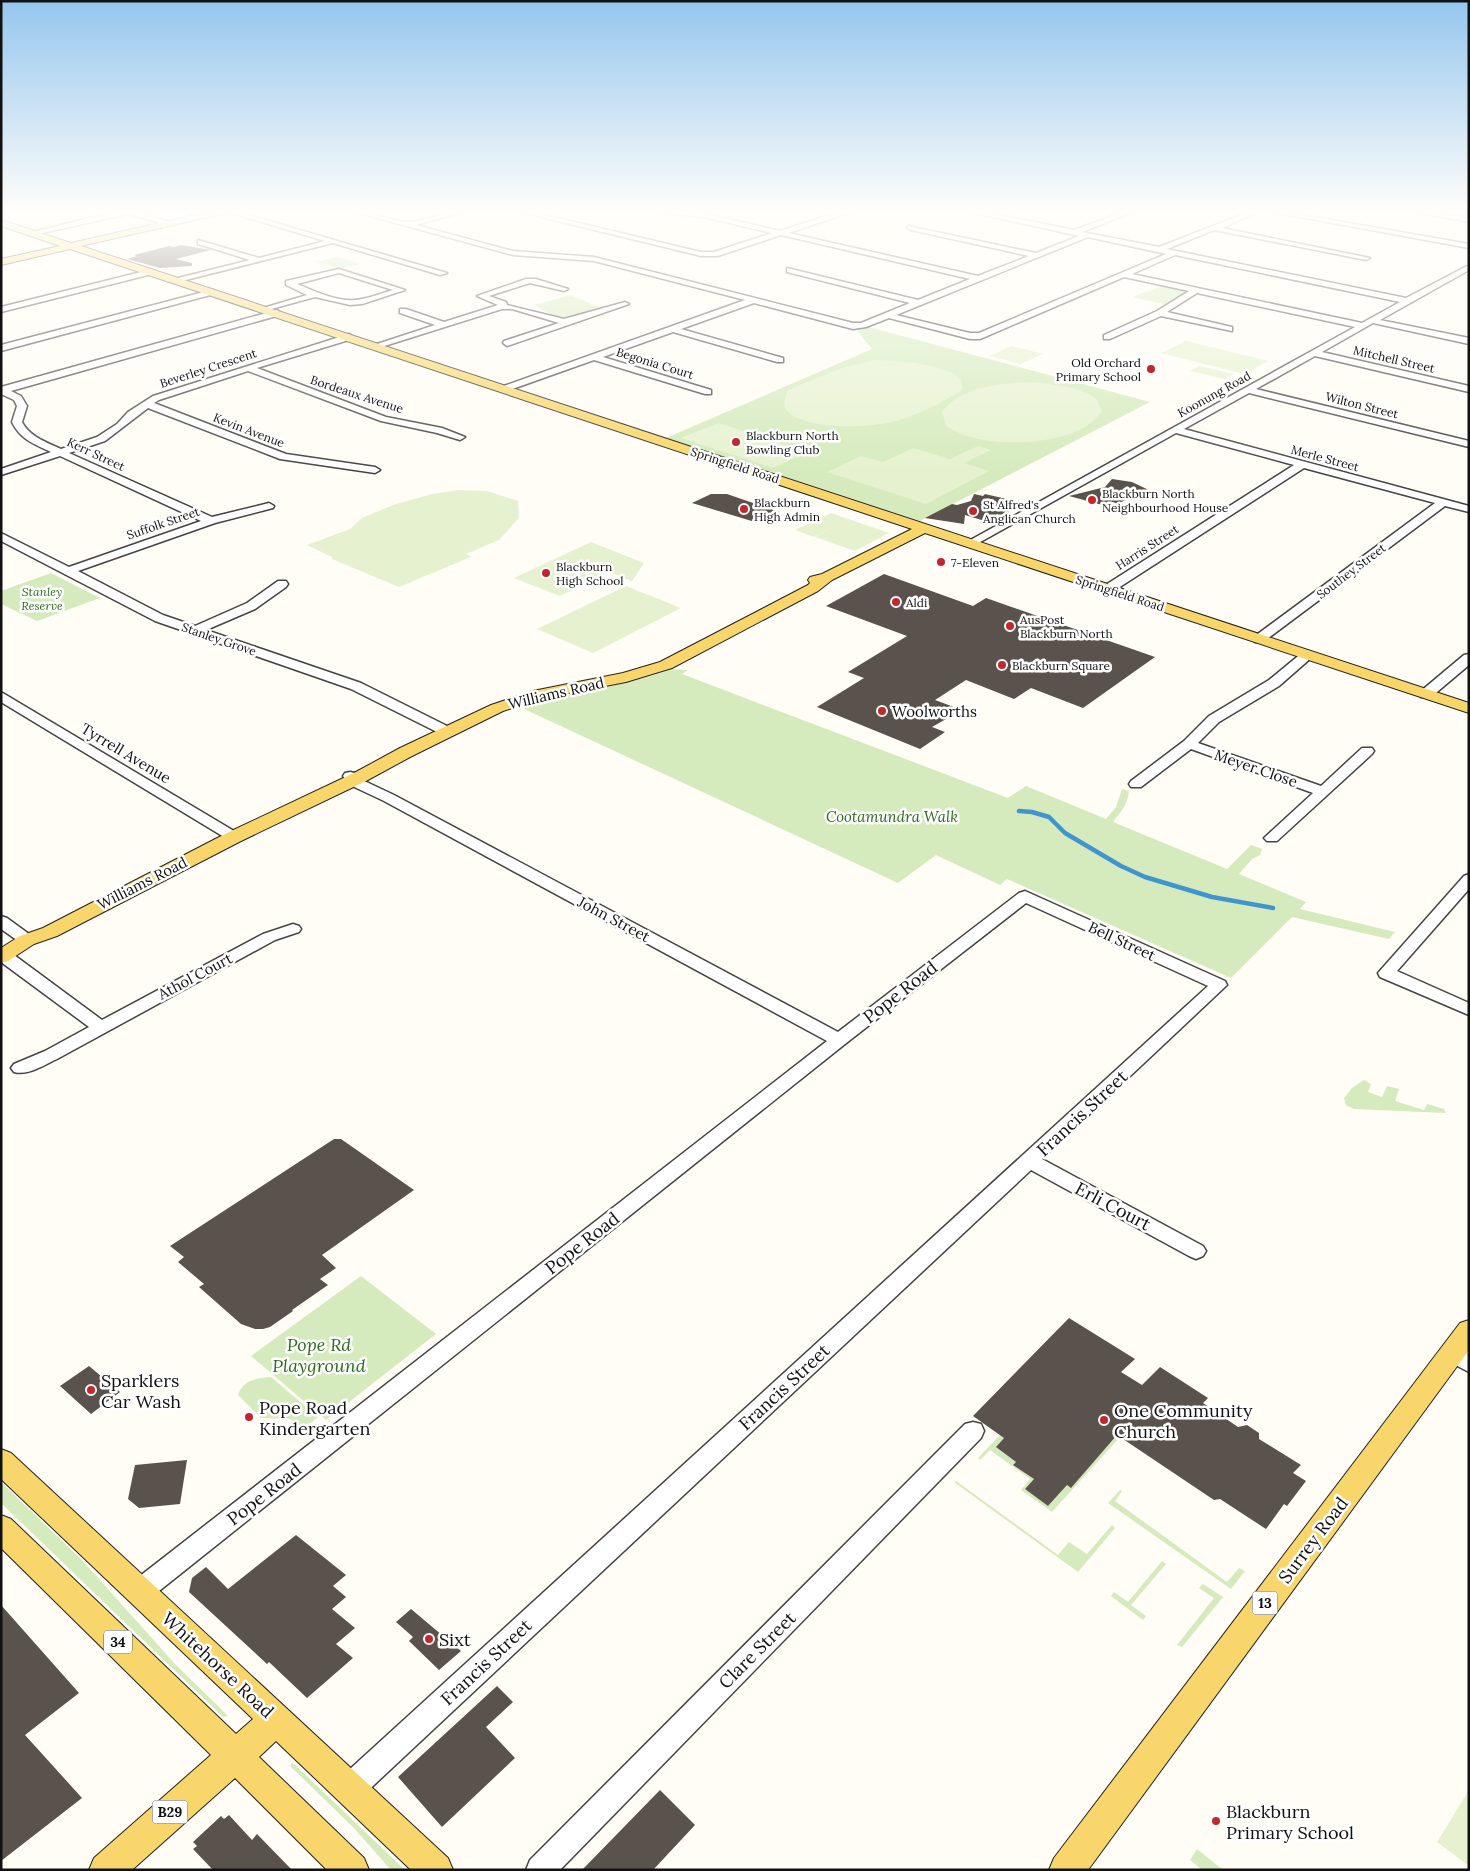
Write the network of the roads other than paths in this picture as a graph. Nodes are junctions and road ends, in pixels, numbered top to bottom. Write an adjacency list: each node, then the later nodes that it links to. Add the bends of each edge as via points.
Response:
1 (50, 297): 22 (street)
2 (191, 297): 38 (street)
3 (228, 297): 21 (main road, Springfield Road)
4 (307, 297): 21 (street)
5 (325, 297): 6 (street, via 350,303)
6 (377, 297)
7 (485, 297): 20 (street, via 503,304)
8 (737, 297): 16 (street)
9 (897, 297): 18 (street)
10 (933, 297): 18 (street)
11 (1072, 297): 26 (street, via 980,336)
12 (1185, 297): 25 (street)
13 (1230, 297): 30 (street)
14 (1389, 297): 17 (street)
15 (1414, 297): 17 (street, Koonung Road)
16 (751, 301): 26 (street, via 853,328); 31 (street)
17 (1407, 301): 27 (street, Koonung Road)
18 (919, 303): 26 (street)
19 (625, 304): 28 (street)
20 (501, 307): 28 (street, via 512,306); 29 (street)
21 (264, 309): 24 (main road, Springfield Road)
22 (1, 310)
23 (403, 311): 29 (street)
24 (276, 313): 33 (main road, Springfield Road); 46 (street)
25 (1160, 314): 32 (street); 34 (street)
26 (888, 315)
27 (1374, 320): 30 (street, Koonung Road); 35 (street)
28 (564, 322): 36 (street)
29 (445, 325): 37 (street)
30 (1364, 326): 39 (street, Koonung Road)
31 (673, 329): 40 (street); 41 (street)
32 (1229, 329)
33 (348, 337): 37 (main road, Springfield Road); 42 (street, Beverley Crescent)
34 (1108, 337)
35 (1469, 341)
36 (507, 343)
37 (375, 346): 43 (main road, Springfield Road)
38 (1, 348)
39 (1314, 353): 44 (street, Mitchell Street); 45 (street, Koonung Road)
40 (594, 357): 43 (street); 47 (street, Begonia Court)
41 (780, 360)
42 (248, 368): 48 (street, Beverley Crescent, via 184,388); 50 (street, Bordeaux Avenue, via 384,419)
43 (504, 389): 60 (main road, Springfield Road)
44 (1469, 389)
45 (1249, 390): 49 (street, Koonung Road); 51 (street, Wilton Street)
46 (2, 391): 52 (street, Kerr Street, via 18,398 22,406 17,422 22,432)
47 (708, 392)
48 (147, 404): 52 (street, Beverley Crescent, via 101,439); 54 (street, Kevin Avenue, via 284,457)
49 (1176, 430): 53 (street, Merle Street); 62 (street, Koonung Road)
50 (460, 437)
51 (1469, 444)
52 (63, 453): 55 (street, Beverley Crescent); 59 (street, Kerr Street)
53 (1303, 464): 56 (street, Merle Street); 65 (street, Harris Street)
54 (375, 470)
55 (1, 472)
56 (1443, 502): 58 (street, Merle Street); 67 (street, Southey Street)
57 (269, 506): 59 (street, Suffolk Street)
58 (1469, 509)
59 (211, 521): 63 (street, Suffolk Street)
60 (924, 528): 62 (main road, Springfield Road); 73 (main road, Williams Road, via 827,577 813,588 790,596 727,629 679,659 620,679 511,699)
61 (1, 536): 63 (street, Stanley Grove)
62 (971, 543): 65 (main road, Springfield Road)
63 (68, 571): 66 (street, Stanley Grove, via 159,618)
64 (282, 584): 66 (street, via 251,606)
65 (1108, 589): 67 (main road, Springfield Road)
66 (194, 631): 73 (street, Stanley Grove, via 356,686)
67 (1259, 639): 68 (main road, Springfield Road)
68 (1307, 655): 70 (main road, Springfield Road); 74 (street, via 1274,683 1214,719)
69 (1469, 658): 70 (street)
70 (1426, 694): 72 (main road, Springfield Road)
71 (1, 696): 79 (street, Tyrrell Avenue)
72 (1469, 708)
73 (446, 731): 76 (main road, Williams Road)
74 (1189, 744): 77 (street); 78 (street, Meyer Close)
75 (1367, 751): 78 (street, Meyer Close)
76 (347, 781): 79 (main road, Williams Road); 90 (street, John Street, via 389,798)
77 (1136, 784)
78 (1322, 791): 80 (street, Meyer Close)
79 (234, 837): 85 (main road, Williams Road, via 50,932)
80 (1272, 838)
81 (1469, 879): 88 (street, via 1386,973)
82 (1025, 896): 87 (street, Bell Street); 90 (street, Pope Road)
83 (1, 921): 85 (street)
84 (293, 929): 89 (street, Athol Court, via 269,937)
85 (26, 940): 86 (main road, Williams Road)
86 (3, 957): 89 (street)
87 (1219, 985): 92 (street, Francis Street)
88 (1469, 1010)
89 (100, 1027): 91 (street, Athol Court, via 39,1062)
90 (839, 1040): 98 (street, Pope Road)
91 (20, 1068)
92 (1030, 1161): 93 (street, Erli Court); 101 (street, Francis Street)
93 (1196, 1251)
94 (1463, 1349): 106 (main road, Surrey Road / 13)
95 (973, 1431): 105 (street, Clare Street)
96 (1, 1461): 98 (main road, Whitehorse Road)
97 (1, 1528): 100 (main road, 34)
98 (140, 1592): 99 (main road, Whitehorse Road)
99 (276, 1720): 100 (main road, B29); 101 (main road, Whitehorse Road)
100 (236, 1756): 102 (main road, B29); 103 (main road, 34)
101 (349, 1789): 104 (main road, Whitehorse Road)
102 (106, 1870)
103 (352, 1870)
104 (436, 1870)
105 (540, 1870)
106 (1066, 1870)

